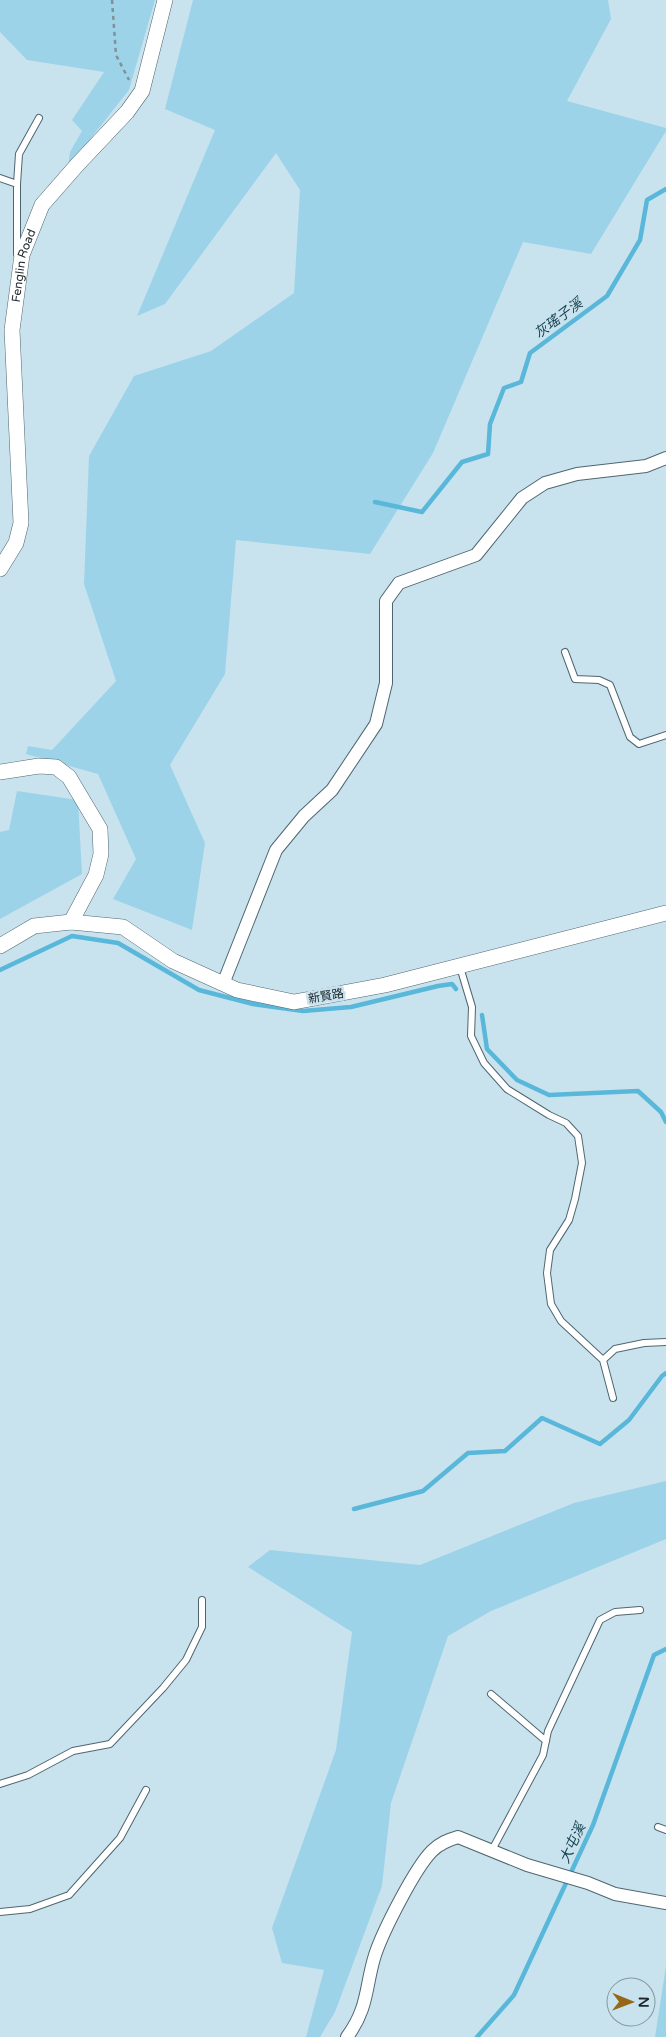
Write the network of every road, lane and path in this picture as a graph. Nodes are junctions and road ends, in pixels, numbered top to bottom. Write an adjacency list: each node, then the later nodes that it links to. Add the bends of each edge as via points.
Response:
1 (112, 0): 3 (path, via 116,55 132,87)
2 (165, 0): 3 (street, Fenglin Road)
3 (142, 90): 7 (street, Fenglin Road, via 42,205 22,255)
4 (39, 118): 6 (lane, via 19,154)
5 (0, 178): 6 (lane)
6 (17, 184): 7 (lane)
7 (17, 285): 9 (street, Fenglin Road, via 12,330 22,523 16,543)
8 (666, 458): 17 (street, via 646,466 577,474 545,483 522,498 476,555 399,583 386,601 386,683 376,724 332,790 304,816 276,850)
9 (0, 569)
10 (565, 652): 11 (lane, via 575,679 599,680 610,685 630,736 639,744)
11 (666, 735)
12 (0, 772): 14 (street, via 56,766 69,777 100,829 101,854 96,874)
13 (666, 913): 16 (street, 新賢路)
14 (71, 922): 15 (street, 新賢路, via 34,926); 17 (street, 新賢路, via 123,927 173,961)
15 (0, 946)
16 (460, 967): 17 (street, 新賢路, via 294,1002); 19 (lane, via 472,1007 470,1036 484,1063 507,1089 566,1123 578,1136 582,1164 575,1198 569,1220 550,1250 547,1273 551,1304 561,1321)
17 (223, 984)
18 (666, 1342): 19 (lane, via 615,1349)
19 (603, 1360): 20 (lane)
20 (613, 1398)
21 (202, 1600): 25 (lane, via 202,1627 186,1660 110,1744 74,1751 28,1775)
22 (640, 1610): 24 (lane, via 615,1612 600,1620)
23 (491, 1694): 24 (lane)
24 (546, 1741): 29 (lane, via 543,1755)
25 (0, 1784)
26 (146, 1790): 31 (lane, via 120,1838 69,1895 30,1909)
27 (658, 1827): 28 (lane)
28 (666, 1830)
29 (492, 1850): 30 (street, via 615,1894); 32 (street, via 458,1837 442,1842 431,1852 375,1955 365,2004 357,2024)
30 (666, 1903)
31 (0, 1912)
32 (347, 2037)

